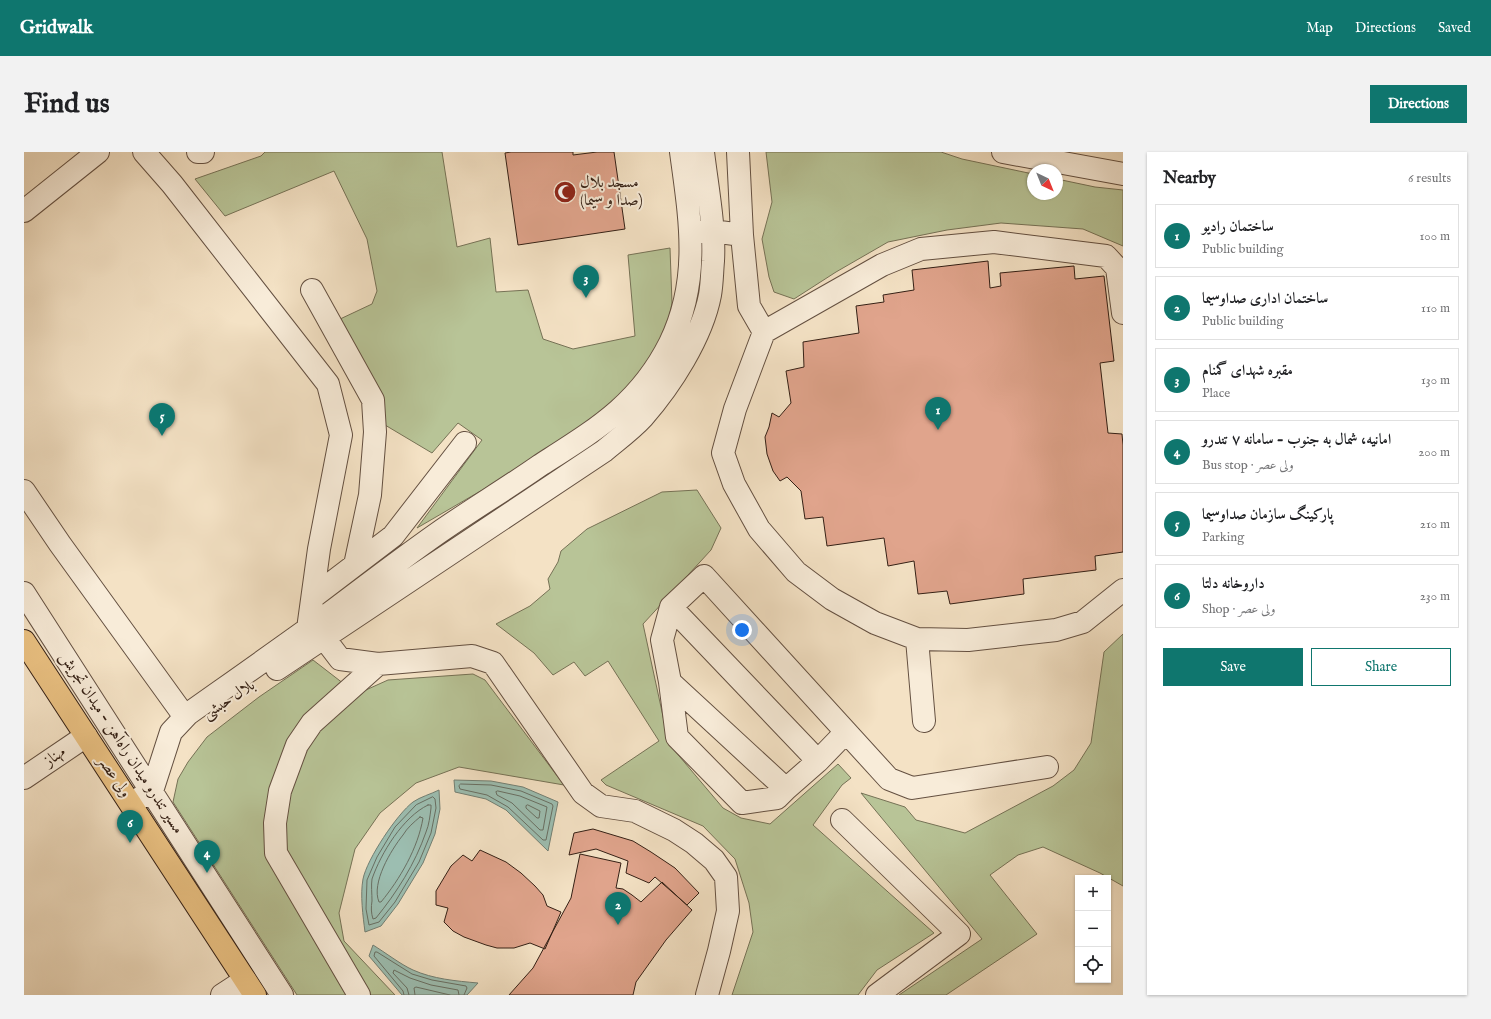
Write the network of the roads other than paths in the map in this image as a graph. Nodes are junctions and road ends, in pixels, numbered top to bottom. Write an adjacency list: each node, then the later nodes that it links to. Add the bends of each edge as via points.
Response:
1 (98, 152): 10 (street)
2 (144, 152): 24 (street, via 172,184 328,384 341,435 319,549)
3 (198, 152): 4 (street)
4 (203, 152)
5 (681, 152): 11 (street)
6 (703, 152): 11 (street)
7 (738, 152): 12 (street)
8 (1003, 152): 9 (street)
9 (1123, 173)
10 (24, 211)
11 (702, 232): 12 (street); 17 (street, via 691,256 686,296 680,318 657,366 640,389 626,405 594,431); 19 (street, via 713,260 710,295 691,346 663,392 623,436)
12 (742, 235): 15 (street, via 749,306)
13 (312, 290): 20 (street, via 373,400 375,432 370,495)
14 (1123, 313): 15 (street, via 1118,268 1106,256 994,242 920,249 882,265)
15 (764, 332): 27 (street, via 735,409 724,453 734,484 760,529 796,572 832,599 875,623)
16 (465, 443): 20 (street, via 393,536)
17 (512, 485): 19 (street); 21 (street, via 437,534)
18 (24, 491): 32 (street)
19 (523, 505): 21 (street)
20 (355, 565): 24 (street)
21 (383, 586): 26 (street)
22 (1123, 590): 27 (street, via 1083,622 1056,630 968,640)
23 (24, 593): 39 (street, مسیر تندرو میدان راه‌آهن - میدان تجریش)
24 (313, 597): 26 (street)
25 (671, 607): 30 (street, via 662,640); 33 (street, via 704,576); 35 (street)
26 (323, 632): 29 (street, via 340,659); 32 (street); 32 (street, بلال حبشی, via 300,653 227,702 194,722)
27 (916, 638): 31 (street)
28 (24, 641): 34 (main road, ولی عصر)
29 (378, 664): 45 (street, via 312,723 298,745 280,791 275,823 276,853); 46 (street, via 472,656 493,663 583,793 601,806 635,812 674,830 714,860 726,877 728,911)
30 (670, 682): 38 (street); 38 (street, via 677,737 742,803 777,798)
31 (924, 721)
32 (178, 724): 39 (street)
33 (846, 732): 35 (street); 36 (street, via 889,779 912,788)
34 (86, 736): 37 (street, مهناز); 40 (main road, ولی عصر)
35 (818, 761): 38 (street)
36 (1047, 767)
37 (24, 778)
38 (786, 789)
39 (152, 791): 40 (street); 44 (street, مسیر تندرو میدان راه‌آهن - میدان تجریش)
40 (131, 803): 42 (main road, ولی عصر)
41 (842, 820): 47 (street, via 959,934)
42 (250, 987): 43 (street)
43 (222, 995)
44 (282, 995)
45 (359, 995)
46 (707, 995)
47 (877, 995)

